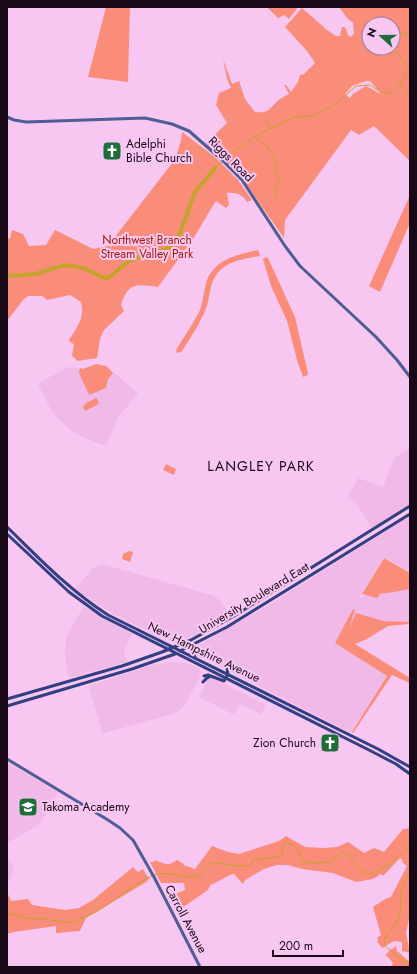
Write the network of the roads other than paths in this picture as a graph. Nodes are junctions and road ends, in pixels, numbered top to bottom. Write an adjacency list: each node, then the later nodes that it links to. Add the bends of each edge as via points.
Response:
1 (7, 117): 2 (main road, Riggs Road, via 26,122 155,119 189,131 221,159 246,186 300,266 376,338)
2 (410, 377)
3 (410, 506): 8 (main road, University Boulevard East, via 230,619)
4 (410, 514): 7 (main road, University Boulevard East)
5 (7, 527): 8 (main road, New Hampshire Avenue, via 68,586 92,605)
6 (7, 534): 9 (main road, New Hampshire Avenue, via 84,604 114,623)
7 (196, 644): 10 (main road, University Boulevard East); 12 (main road, via 192,652)
8 (174, 648): 9 (main road, University Boulevard East); 10 (main road, New Hampshire Avenue)
9 (168, 650): 11 (main road, New Hampshire Avenue); 13 (main road, University Boulevard East)
10 (181, 651): 11 (main road, University Boulevard East); 12 (main road, New Hampshire Avenue)
11 (175, 654): 15 (main road, University Boulevard East); 18 (main road, New Hampshire Avenue)
12 (196, 658): 14 (main road, New Hampshire Avenue)
13 (122, 666): 15 (main road); 19 (main road, University Boulevard East)
14 (226, 673): 18 (main road); 25 (main road, New Hampshire Avenue)
15 (118, 674): 21 (main road, University Boulevard East)
16 (204, 676): 17 (main road)
17 (211, 676): 18 (main road, via 224,681); 20 (main road)
18 (224, 678): 24 (main road, New Hampshire Avenue)
19 (67, 682): 21 (main road); 22 (main road, University Boulevard East)
20 (203, 682)
21 (64, 689): 23 (main road, University Boulevard East)
22 (7, 699)
23 (7, 706)
24 (295, 713): 25 (main road, via 317,722); 28 (main road, New Hampshire Avenue, via 376,753)
25 (322, 721): 27 (main road, New Hampshire Avenue)
26 (7, 759): 29 (main road, Carroll Avenue, via 120,828 133,840)
27 (410, 767)
28 (410, 774)
29 (200, 967)

